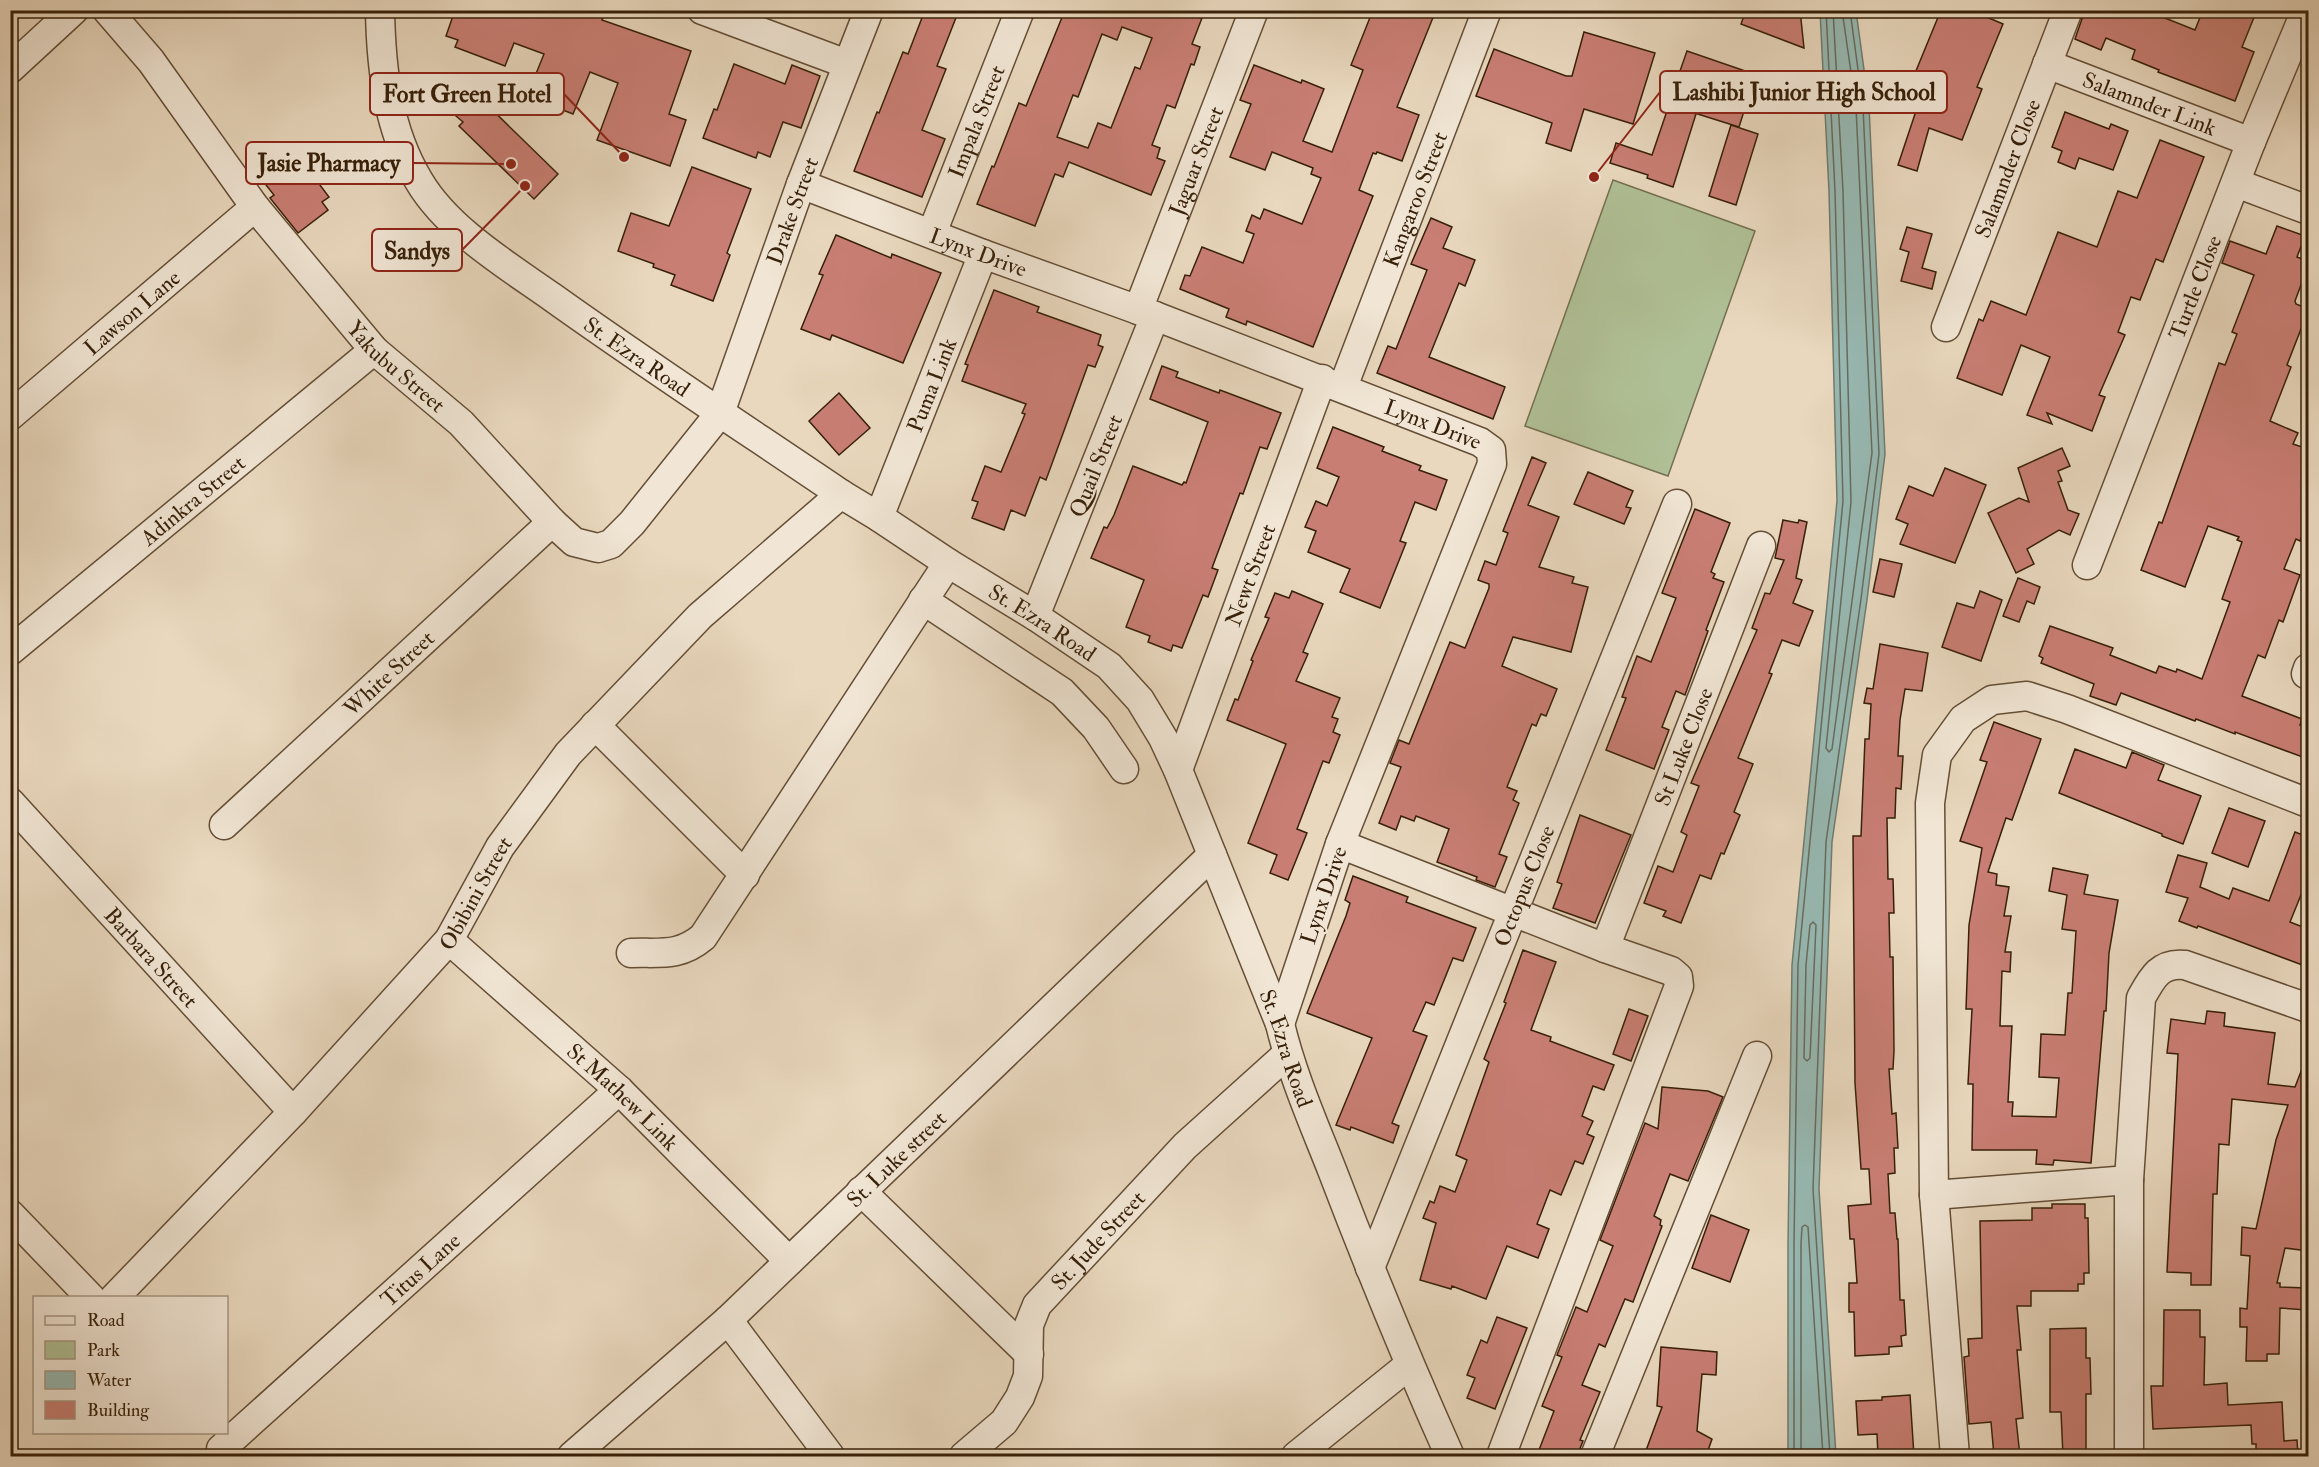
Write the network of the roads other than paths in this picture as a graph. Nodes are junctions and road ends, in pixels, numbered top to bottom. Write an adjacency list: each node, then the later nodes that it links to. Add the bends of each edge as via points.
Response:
1 (74, 10): 13 (street)
2 (107, 10): 17 (street, Yakubu Street, via 151,61)
3 (380, 10): 25 (street, St. Ezra Road, via 381,55 392,114 404,152 420,183 442,210 474,242)
4 (702, 10): 11 (street)
5 (868, 10): 11 (street, Drake Street)
6 (1020, 10): 19 (street, Impala Street)
7 (1254, 10): 21 (street, Jaguar Street)
8 (1487, 10): 24 (street, Kangaroo Street)
9 (2068, 10): 12 (street, Salamnder Close)
10 (2306, 10): 14 (street, Turtle Close)
11 (847, 64): 16 (street, Drake Street)
12 (2047, 64): 14 (street, Salamnder Link); 22 (street, Salamnder Close)
13 (10, 69)
14 (2250, 142): 15 (street, Turtle Close)
15 (2236, 183): 18 (street); 33 (street, Turtle Close)
16 (801, 184): 19 (street, Lynx Drive); 25 (street, Drake Street)
17 (255, 207): 23 (street, Yakubu Street); 26 (street, Lawson Lane)
18 (2308, 210)
19 (932, 233): 20 (street, Lynx Drive)
20 (983, 254): 21 (street, Lynx Drive); 29 (street, Puma Link)
21 (1147, 313): 24 (street, Lynx Drive); 35 (street, Quail Street)
22 (1946, 327)
23 (374, 350): 30 (street, Yakubu Street, via 461,423); 36 (street, Adinkra Street)
24 (1333, 383): 39 (street, Newt Street); 43 (street, Lynx Drive, via 1479,441 1491,450 1492,457)
25 (720, 412): 27 (street, St. Ezra Road); 30 (street, Yakubu Street, via 611,544 598,548 574,542)
26 (10, 416)
27 (842, 494): 29 (street, St. Ezra Road); 37 (street, Obibini Street, via 700,616)
28 (1677, 504): 46 (street, Octopus Close)
29 (879, 517): 32 (street, St. Ezra Road)
30 (552, 522): 42 (street, White Street)
31 (1761, 546): 48 (street, St Luke Close)
32 (948, 563): 34 (street); 35 (street, St. Ezra Road)
33 (2087, 565)
34 (923, 600): 38 (street, via 1062,692 1096,728); 45 (street)
35 (1035, 616): 39 (street, St. Ezra Road, via 1109,666 1140,700)
36 (10, 651)
37 (596, 725): 45 (street); 47 (street, Obibini Street, via 568,754 500,847)
38 (1124, 769)
39 (1178, 770): 44 (street, St. Ezra Road)
40 (10, 802): 55 (street, Barbara Street)
41 (2308, 803): 58 (street, via 2027,696 1992,700 1963,718 1937,755 1930,803)
42 (224, 825)
43 (1340, 844): 46 (street); 51 (street, Lynx Drive)
44 (1212, 855): 51 (street, St. Ezra Road); 57 (street, St. Luke street)
45 (745, 875): 49 (street, via 703,937 690,948)
46 (1514, 911): 48 (street); 61 (street, Octopus Close)
47 (449, 940): 54 (street, St Mathew Link); 55 (street, Obibini Street)
48 (1605, 948): 73 (street, via 1671,971 1678,977 1679,986)
49 (631, 953)
50 (2308, 1008): 56 (street, via 2185,965 2173,963 2151,980 2141,998)
51 (1280, 1024): 52 (street, St. Ezra Road)
52 (1287, 1054): 61 (street, St. Ezra Road); 65 (street, St. Jude Street, via 1185,1146 1037,1305 1029,1325)
53 (1757, 1056): 74 (street)
54 (619, 1090): 60 (street, St Mathew Link); 67 (street, Titus Lane)
55 (293, 1112): 63 (street, Obibini Street)
56 (2129, 1180): 58 (street); 76 (street)
57 (861, 1191): 60 (street, St. Luke street); 65 (street)
58 (1934, 1195): 75 (street)
59 (10, 1214): 62 (street)
60 (789, 1261): 64 (street, St. Luke street)
61 (1370, 1268): 66 (street, St. Ezra Road)
62 (89, 1296)
63 (116, 1296)
64 (728, 1320): 68 (street, St. Luke street); 69 (street)
65 (1029, 1354): 70 (street, St. Jude Street, via 1028,1376 1020,1397 1004,1422)
66 (1409, 1365): 71 (street); 72 (street, St. Ezra Road)
67 (218, 1446)
68 (572, 1456)
69 (830, 1456)
70 (964, 1456)
71 (1296, 1456)
72 (1450, 1456)
73 (1501, 1456)
74 (1595, 1456)
75 (1955, 1456)
76 (2129, 1456)

